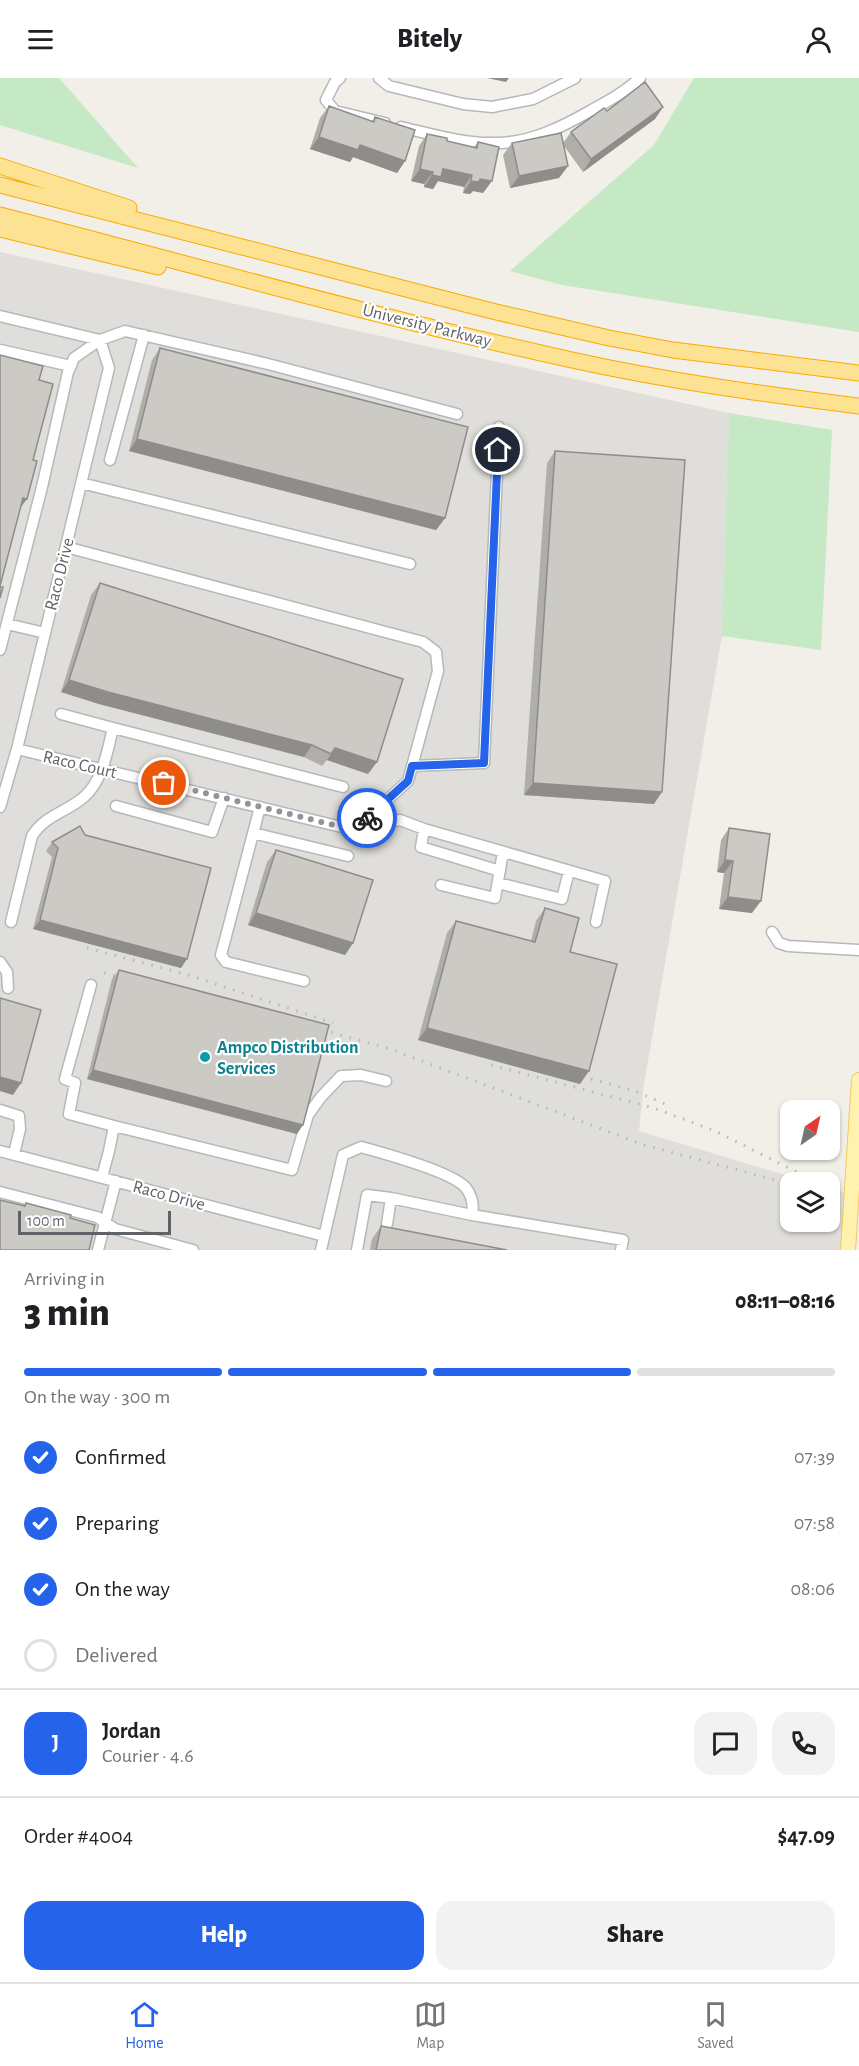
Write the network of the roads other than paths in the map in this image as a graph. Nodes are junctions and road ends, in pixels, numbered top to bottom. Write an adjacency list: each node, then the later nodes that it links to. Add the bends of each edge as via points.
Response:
1 (340, 78): 4 (street, via 326,100 335,111 448,139 496,143 531,138 566,125 627,90)
2 (379, 78): 5 (street)
3 (575, 78): 5 (street, via 533,99 492,107 463,104)
4 (640, 78)
5 (391, 82)
6 (0, 166): 10 (highway)
7 (0, 185): 10 (highway, University Parkway)
8 (0, 215): 11 (highway, University Parkway)
9 (0, 230): 11 (highway, via 215,280)
10 (193, 234): 17 (highway, University Parkway, via 609,338 673,350)
11 (268, 285): 18 (highway, University Parkway, via 573,360 735,390)
12 (0, 316): 14 (street)
13 (144, 335): 14 (street, via 125,331); 19 (street); 21 (street)
14 (100, 340): 16 (street, via 75,358); 22 (street, Raco Drive, via 109,368)
15 (0, 350): 16 (street)
16 (71, 366): 25 (street)
17 (859, 373)
18 (859, 406)
19 (457, 414)
20 (499, 427): 31 (street, via 484,763)
21 (110, 460)
22 (81, 483): 23 (street, Raco Drive); 24 (street)
23 (66, 547): 26 (street, Raco Drive); 31 (street, via 423,642 436,652 438,671)
24 (410, 564)
25 (7, 624): 26 (street); 27 (street)
26 (45, 633): 30 (street, Raco Drive)
27 (0, 650)
28 (61, 714): 29 (street)
29 (113, 728): 32 (street); 33 (street)
30 (16, 748): 32 (street, Raco Court); 36 (street, Raco Drive)
31 (412, 766): 39 (street, via 408,781)
32 (103, 769): 34 (street, Raco Court); 47 (street, via 85,797 35,831)
33 (343, 787)
34 (224, 798): 35 (street, via 212,832); 37 (street, Raco Court)
35 (116, 806)
36 (0, 807)
37 (260, 807): 39 (street, Raco Court); 40 (street)
38 (424, 829): 39 (street, via 400,820); 41 (street); 43 (street, via 421,847)
39 (354, 830)
40 (253, 833): 42 (street); 52 (street, via 221,955 226,962)
41 (503, 852): 43 (street); 44 (street)
42 (348, 856)
43 (500, 871): 45 (street)
44 (569, 871): 45 (street, via 562,899); 48 (street, via 605,881)
45 (498, 883): 46 (street, via 495,898)
46 (441, 885)
47 (11, 922)
48 (596, 922)
49 (772, 932): 50 (street, via 779,943 788,946)
50 (859, 950)
51 (0, 962): 54 (street, via 7,972)
52 (304, 981)
53 (91, 985): 58 (street, via 65,1079 75,1083 69,1114)
54 (8, 987)
55 (859, 1080): 74 (main road, bridge)
56 (386, 1081): 58 (street, via 361,1075 341,1076 308,1115 292,1170)
57 (0, 1110): 60 (street, via 19,1116)
58 (114, 1126): 61 (street)
59 (0, 1151): 60 (street, Raco Drive)
60 (14, 1154): 61 (street, Raco Drive)
61 (102, 1178): 62 (street, Raco Drive)
62 (116, 1181): 66 (street); 68 (street, Raco Drive)
63 (0, 1192): 66 (street)
64 (391, 1198): 65 (street); 67 (street); 72 (street, via 367,1195)
65 (472, 1215): 68 (street, via 474,1204 466,1187 399,1157 361,1147 343,1155); 73 (street, via 623,1239)
66 (105, 1222): 69 (street); 70 (street, via 115,1229)
67 (387, 1224)
68 (324, 1236): 71 (street)
69 (98, 1250)
70 (193, 1250)
71 (321, 1250)
72 (357, 1250)
73 (621, 1250)
74 (848, 1250)

